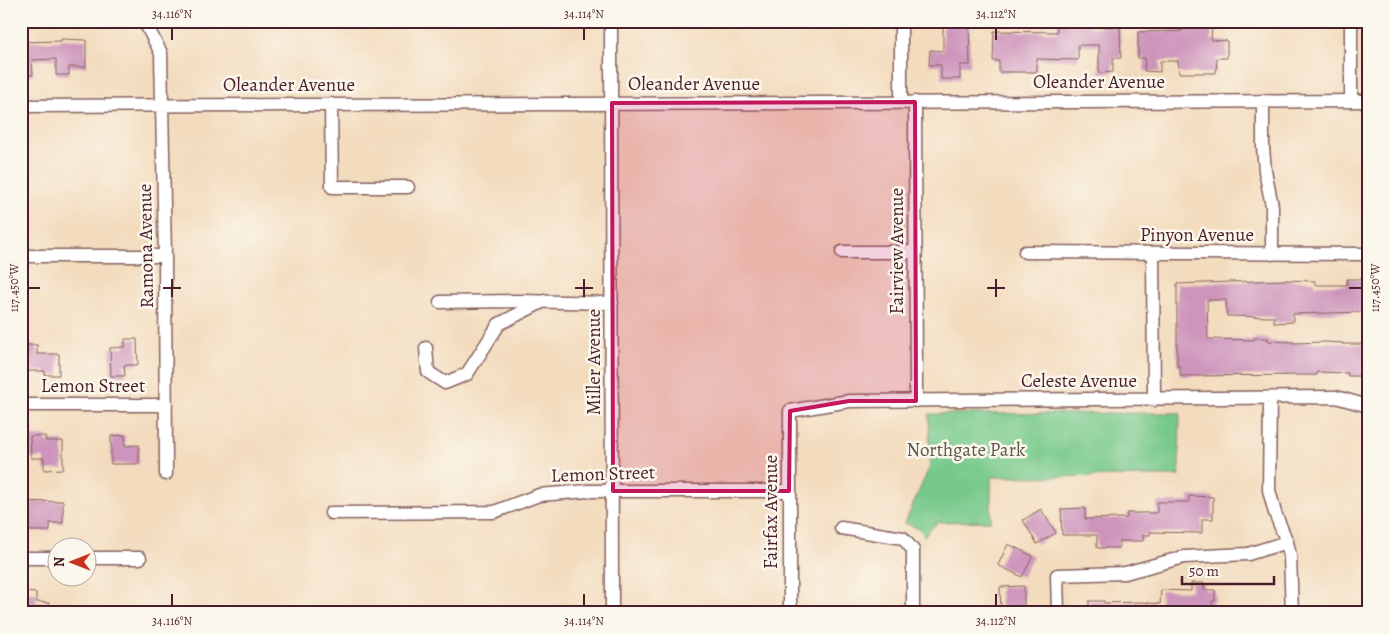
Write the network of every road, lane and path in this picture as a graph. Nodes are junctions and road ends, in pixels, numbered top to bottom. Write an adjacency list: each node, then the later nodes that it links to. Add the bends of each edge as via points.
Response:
1 (144, 21): 11 (street, Ramona Avenue, via 161,53)
2 (611, 21): 10 (street, Miller Avenue)
3 (901, 21): 7 (street)
4 (1351, 21): 9 (street)
5 (1263, 101): 8 (street, Oleander Avenue); 9 (street, Oleander Avenue); 19 (street, via 1265,171 1272,206)
6 (1368, 101): 9 (street, Oleander Avenue)
7 (901, 102): 8 (street, Oleander Avenue); 10 (street, Oleander Avenue)
8 (915, 102): 16 (street, Fairview Avenue)
9 (1351, 102)
10 (612, 103): 12 (street, Oleander Avenue); 25 (street, Miller Avenue)
11 (163, 104): 12 (street, Oleander Avenue); 13 (street, Oleander Avenue); 22 (street, Ramona Avenue)
12 (331, 104): 14 (street, via 332,187)
13 (21, 106)
14 (408, 187)
15 (842, 252): 16 (street)
16 (916, 252): 29 (street, Fairview Avenue)
17 (1025, 252): 18 (street, Pinyon Avenue)
18 (1153, 253): 19 (street, Pinyon Avenue); 28 (street)
19 (1272, 254): 20 (street, Pinyon Avenue)
20 (1368, 254)
21 (21, 256): 22 (street)
22 (165, 256): 30 (street, Ramona Avenue)
23 (544, 301): 24 (street); 25 (street); 26 (street, via 499,324 467,374 456,380 445,383 428,372)
24 (440, 302)
25 (612, 303): 35 (street, Miller Avenue)
26 (426, 348)
27 (1270, 399): 28 (street, Celeste Avenue); 32 (street, Celeste Avenue, via 1336,397); 39 (street, via 1269,490 1274,513)
28 (1154, 400): 29 (street, Celeste Avenue)
29 (916, 401): 33 (street, Celeste Avenue, via 849,402)
30 (166, 405): 31 (street, Lemon Street); 34 (street, Ramona Avenue)
31 (21, 406)
32 (1368, 406)
33 (790, 411): 36 (street, Fairfax Avenue)
34 (166, 474)
35 (613, 491): 36 (street, Lemon Street); 37 (street, Lemon Street, via 539,495 494,512); 44 (street, Miller Avenue)
36 (789, 491): 45 (street, Fairfax Avenue)
37 (331, 513)
38 (841, 528): 46 (street, via 903,538 913,550)
39 (1287, 542): 47 (street, via 1248,554 1184,557 1125,573 1057,575); 48 (street, via 1292,569)
40 (21, 558): 41 (street)
41 (48, 558)
42 (98, 558): 43 (street)
43 (140, 558)
44 (612, 613)
45 (790, 613)
46 (913, 613)
47 (1058, 613)
48 (1292, 613)

